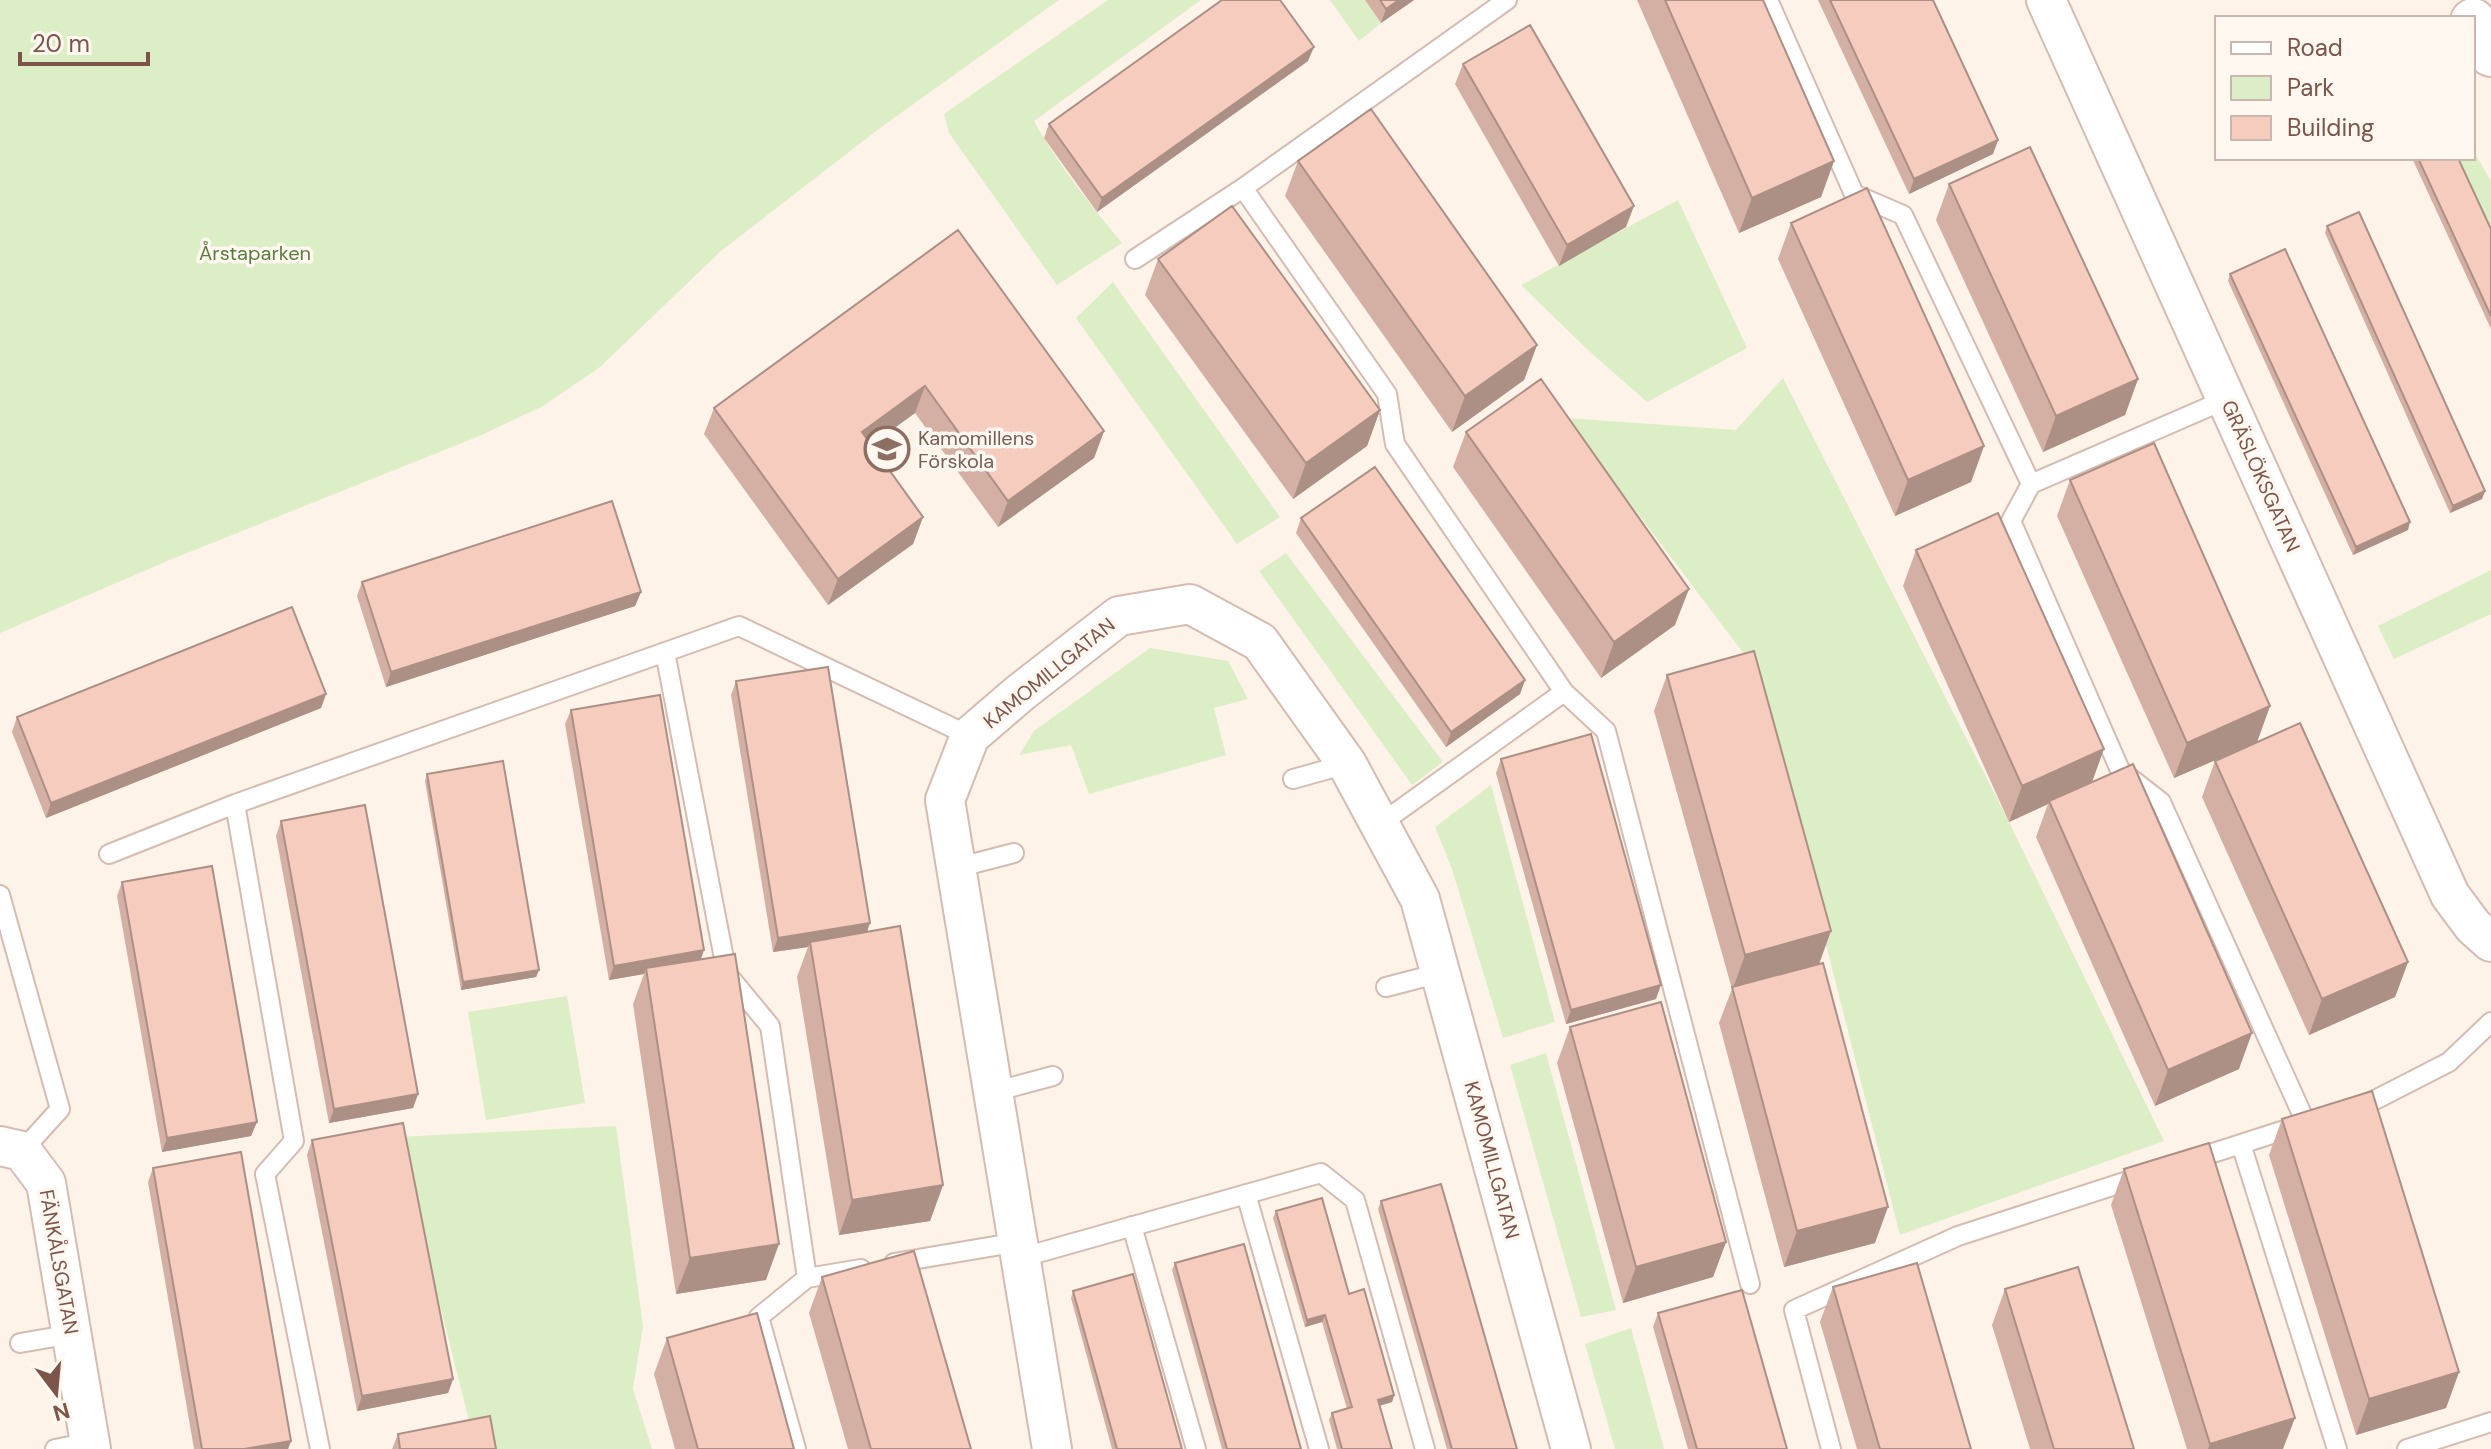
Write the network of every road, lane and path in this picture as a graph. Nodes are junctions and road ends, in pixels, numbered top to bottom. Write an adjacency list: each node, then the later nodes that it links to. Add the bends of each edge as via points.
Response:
1 (1507, 0): 6 (lane)
2 (1768, 0): 9 (lane, via 1854,194 1903,215)
3 (2046, 0): 8 (street, GRÄSLÖKSGATAN)
4 (2475, 25): 5 (main road)
5 (2491, 54)
6 (1243, 188): 7 (lane); 11 (lane, via 1387,394 1395,444)
7 (1135, 259)
8 (2227, 399): 9 (lane); 21 (street, GRÄSLÖKSGATAN, via 2450,895)
9 (2031, 484): 27 (lane, via 2011,521 2120,770 2161,802)
10 (665, 652): 12 (lane, via 739,626); 15 (lane); 33 (lane, via 727,974 770,1026)
11 (1564, 692): 16 (lane); 34 (lane, via 1606,731)
12 (970, 736): 13 (street, KAMOMILLGATAN, via 1119,616 1190,604 1260,642); 19 (street, KAMOMILLGATAN, via 945,800)
13 (1347, 764): 14 (lane); 16 (street, KAMOMILLGATAN)
14 (1293, 779)
15 (235, 804): 18 (lane); 39 (lane, via 294,1141 265,1174)
16 (1380, 824): 22 (street, KAMOMILLGATAN, via 1420,899)
17 (1014, 853): 19 (lane)
18 (109, 854)
19 (956, 868): 26 (street, KAMOMILLGATAN)
20 (0, 895): 29 (lane, via 60,1109)
21 (2491, 942)
22 (1440, 973): 23 (lane); 45 (street, KAMOMILLGATAN)
23 (1386, 987)
24 (2491, 1022): 27 (lane, via 2449,1062 2369,1103)
25 (1053, 1076): 26 (lane)
26 (993, 1092): 32 (street, KAMOMILLGATAN)
27 (2319, 1119): 28 (lane)
28 (2241, 1144): 46 (lane, via 1958,1236 1794,1310); 47 (lane)
29 (11, 1149): 35 (street, FÄNKÅLSGATAN, via 46,1183)
30 (1246, 1194): 31 (lane); 43 (lane); 44 (lane, via 1321,1173 1355,1200)
31 (1132, 1226): 32 (lane); 42 (lane)
32 (1019, 1250): 33 (lane); 41 (street, KAMOMILLGATAN)
33 (807, 1278): 40 (lane, via 759,1317)
34 (1750, 1284)
35 (72, 1334): 36 (lane); 38 (street, FÄNKÅLSGATAN)
36 (20, 1343)
37 (2491, 1422): 48 (lane)
38 (79, 1447)
39 (320, 1449)
40 (796, 1449)
41 (1052, 1449)
42 (1196, 1449)
43 (1319, 1449)
44 (1425, 1449)
45 (1571, 1449)
46 (1831, 1449)
47 (2337, 1449)
48 (2407, 1449)

